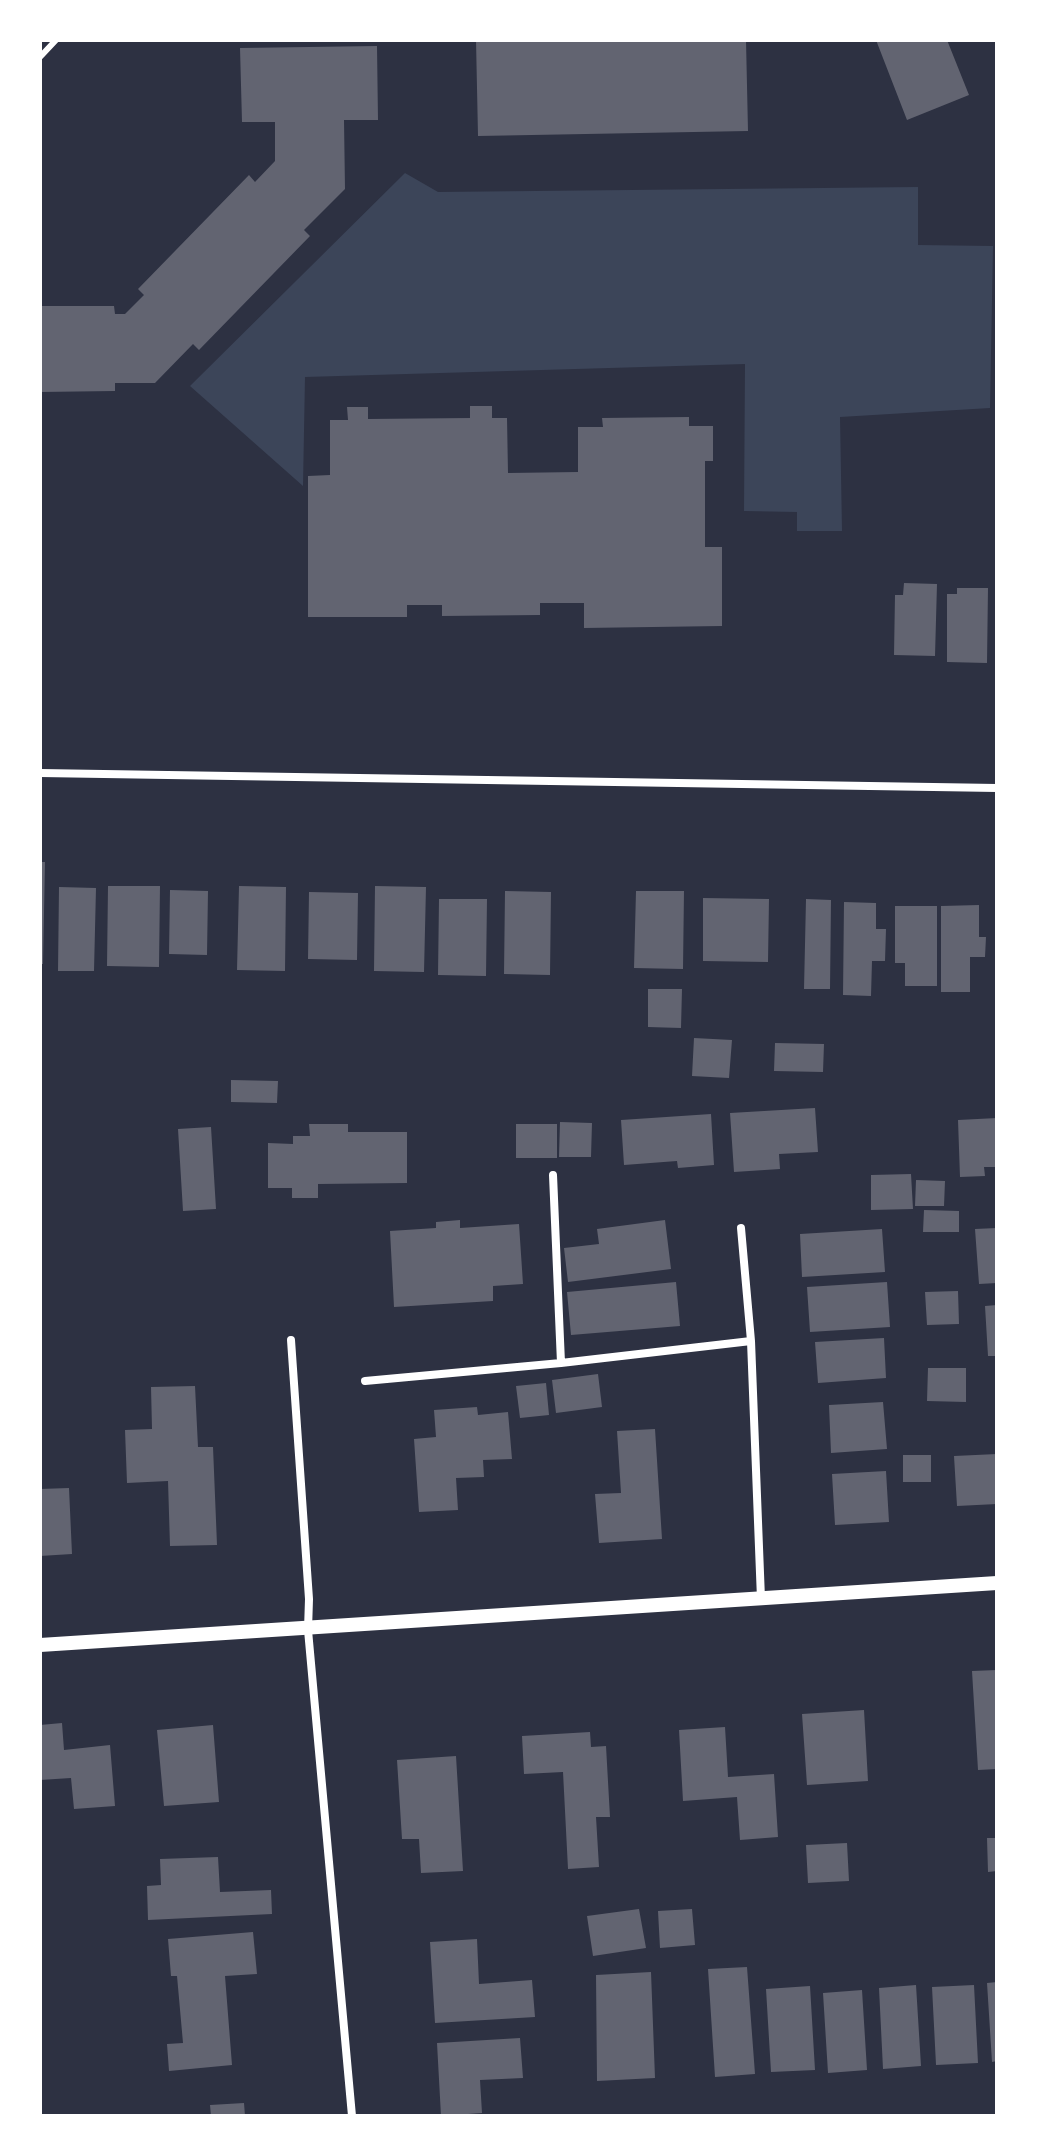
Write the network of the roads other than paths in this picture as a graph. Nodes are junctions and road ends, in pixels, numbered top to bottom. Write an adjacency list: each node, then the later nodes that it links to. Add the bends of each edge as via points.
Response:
1 (56, 40): 2 (lane)
2 (40, 57)
3 (40, 773): 4 (street)
4 (997, 788)
5 (553, 1175): 9 (street)
6 (741, 1228): 8 (street)
7 (291, 1340): 13 (street)
8 (751, 1341): 9 (street); 12 (street)
9 (561, 1363): 10 (street)
10 (365, 1381)
11 (997, 1583): 12 (street)
12 (761, 1599): 13 (street)
13 (308, 1630): 14 (street); 15 (street)
14 (40, 1645)
15 (352, 2116)

